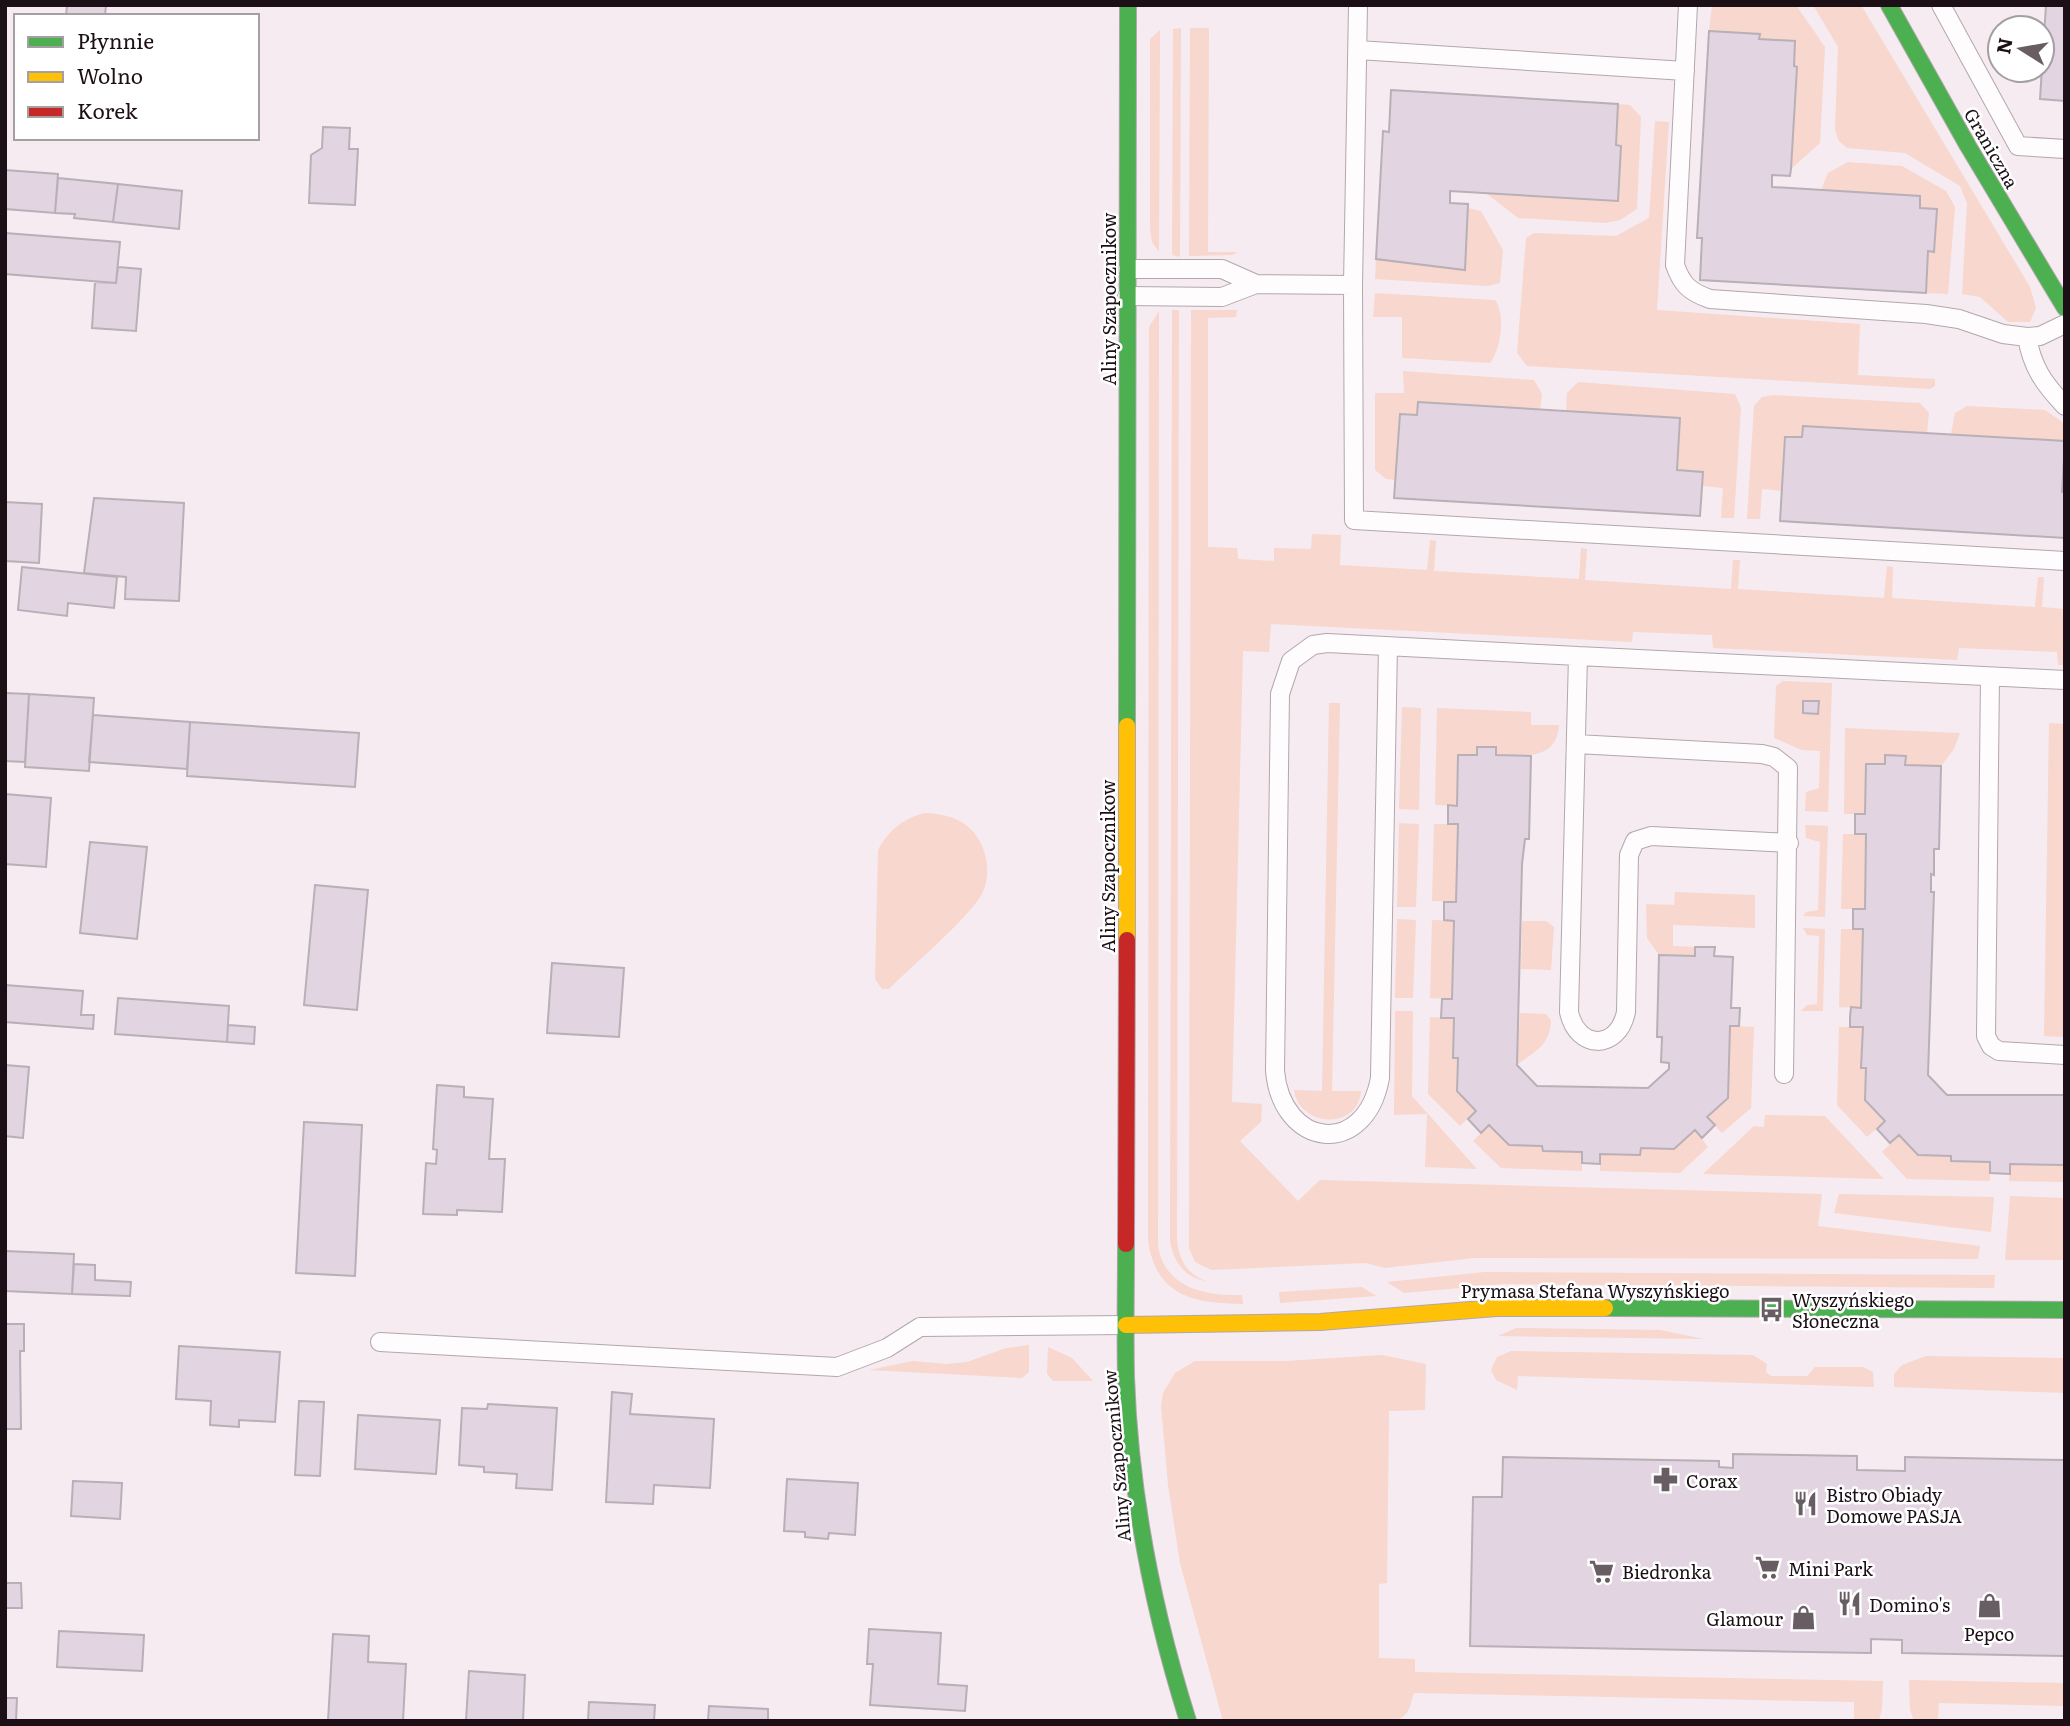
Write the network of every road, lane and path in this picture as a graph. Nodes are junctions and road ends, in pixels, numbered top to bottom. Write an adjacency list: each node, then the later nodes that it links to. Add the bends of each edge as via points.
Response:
1 (1128, 5): 9 (street, Aliny Szapocznikow)
2 (1358, 5): 6 (lane)
3 (1688, 5): 7 (lane)
4 (1889, 5): 13 (street, Graniczna)
5 (1941, 5): 8 (lane, via 2018,146)
6 (1358, 50): 7 (lane); 11 (lane)
7 (1685, 71): 15 (lane, via 1675,265 1692,293 1710,299 1926,314)
8 (2065, 149)
9 (1128, 269): 10 (lane, via 1222,270); 12 (street, Aliny Szapocznikow)
10 (1256, 284): 11 (lane); 12 (lane, via 1222,297)
11 (1353, 285): 17 (lane, via 1354,520)
12 (1128, 296): 27 (street, Aliny Szapocznikow)
13 (2065, 308)
14 (2065, 324): 15 (lane)
15 (2027, 337): 16 (lane, via 2039,377)
16 (2065, 405)
17 (2065, 561)
18 (1388, 646): 18 (lane, via 1313,645 1291,661 1280,694 1276,1082 1291,1116 1305,1127 1323,1132 1346,1131 1363,1120 1380,1078); 19 (lane)
19 (1578, 656): 20 (lane); 22 (lane)
20 (1990, 677): 21 (lane); 24 (lane, via 1986,1037 1991,1046 2007,1052)
21 (2065, 680)
22 (1576, 744): 23 (lane, via 1783,761 1790,777); 23 (lane, via 1569,1012 1573,1029 1585,1038 1614,1037 1624,1019 1629,855 1635,841 1651,836)
23 (1789, 843): 25 (lane)
24 (2065, 1055)
25 (1784, 1074)
26 (2065, 1310): 27 (street, Prymasa Stefana Wyszyńskiego, via 1530,1308 1294,1323)
27 (1126, 1325): 28 (lane, via 920,1327 887,1348 837,1367); 29 (street, Aliny Szapocznikow, via 1129,1428 1143,1548)
28 (380, 1342)
29 (1188, 1721)

